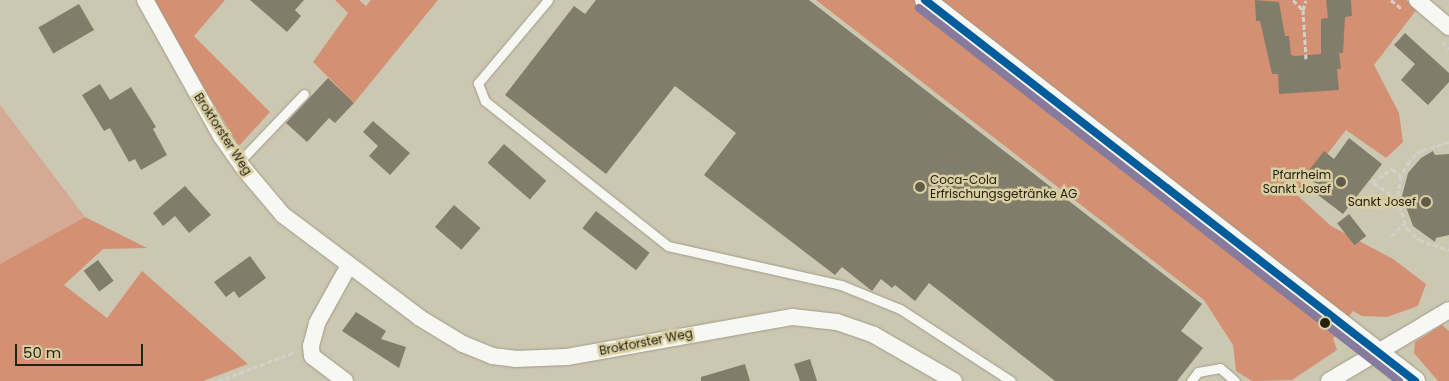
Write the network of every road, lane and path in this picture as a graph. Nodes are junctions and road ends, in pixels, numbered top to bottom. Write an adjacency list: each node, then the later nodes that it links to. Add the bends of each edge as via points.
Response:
1 (145, 0): 12 (street, Brokforster Weg, via 173,54)
2 (548, 0): 25 (lane, via 478,82 485,101 668,246 841,285 900,309)
3 (925, 0): 21 (street)
4 (1293, 0): 7 (path)
5 (1306, 0): 7 (path)
6 (1417, 0): 8 (street)
7 (1303, 10): 9 (path)
8 (1449, 27)
9 (1306, 59)
10 (304, 94): 12 (lane)
11 (1449, 142): 13 (path, via 1422,150 1409,161)
12 (239, 162): 18 (street, Brokforster Weg, via 283,215)
13 (1401, 176): 14 (path); 14 (path, via 1392,169 1372,182)
14 (1397, 198): 15 (path)
15 (1405, 223): 16 (path); 17 (path, via 1419,240)
16 (1391, 236)
17 (1449, 250)
18 (348, 266): 20 (street, via 318,323); 24 (street, Brokforster Weg, via 420,318 463,344 492,356 533,360 567,357 792,317 837,322 874,335)
19 (1449, 310): 21 (street)
20 (311, 346): 22 (path); 23 (street, via 312,356)
21 (1377, 352): 28 (street); 29 (street)
22 (218, 381)
23 (345, 381)
24 (954, 381)
25 (1011, 381)
26 (1191, 381): 27 (lane, via 1198,372 1220,368)
27 (1234, 381)
28 (1329, 381)
29 (1414, 381)

